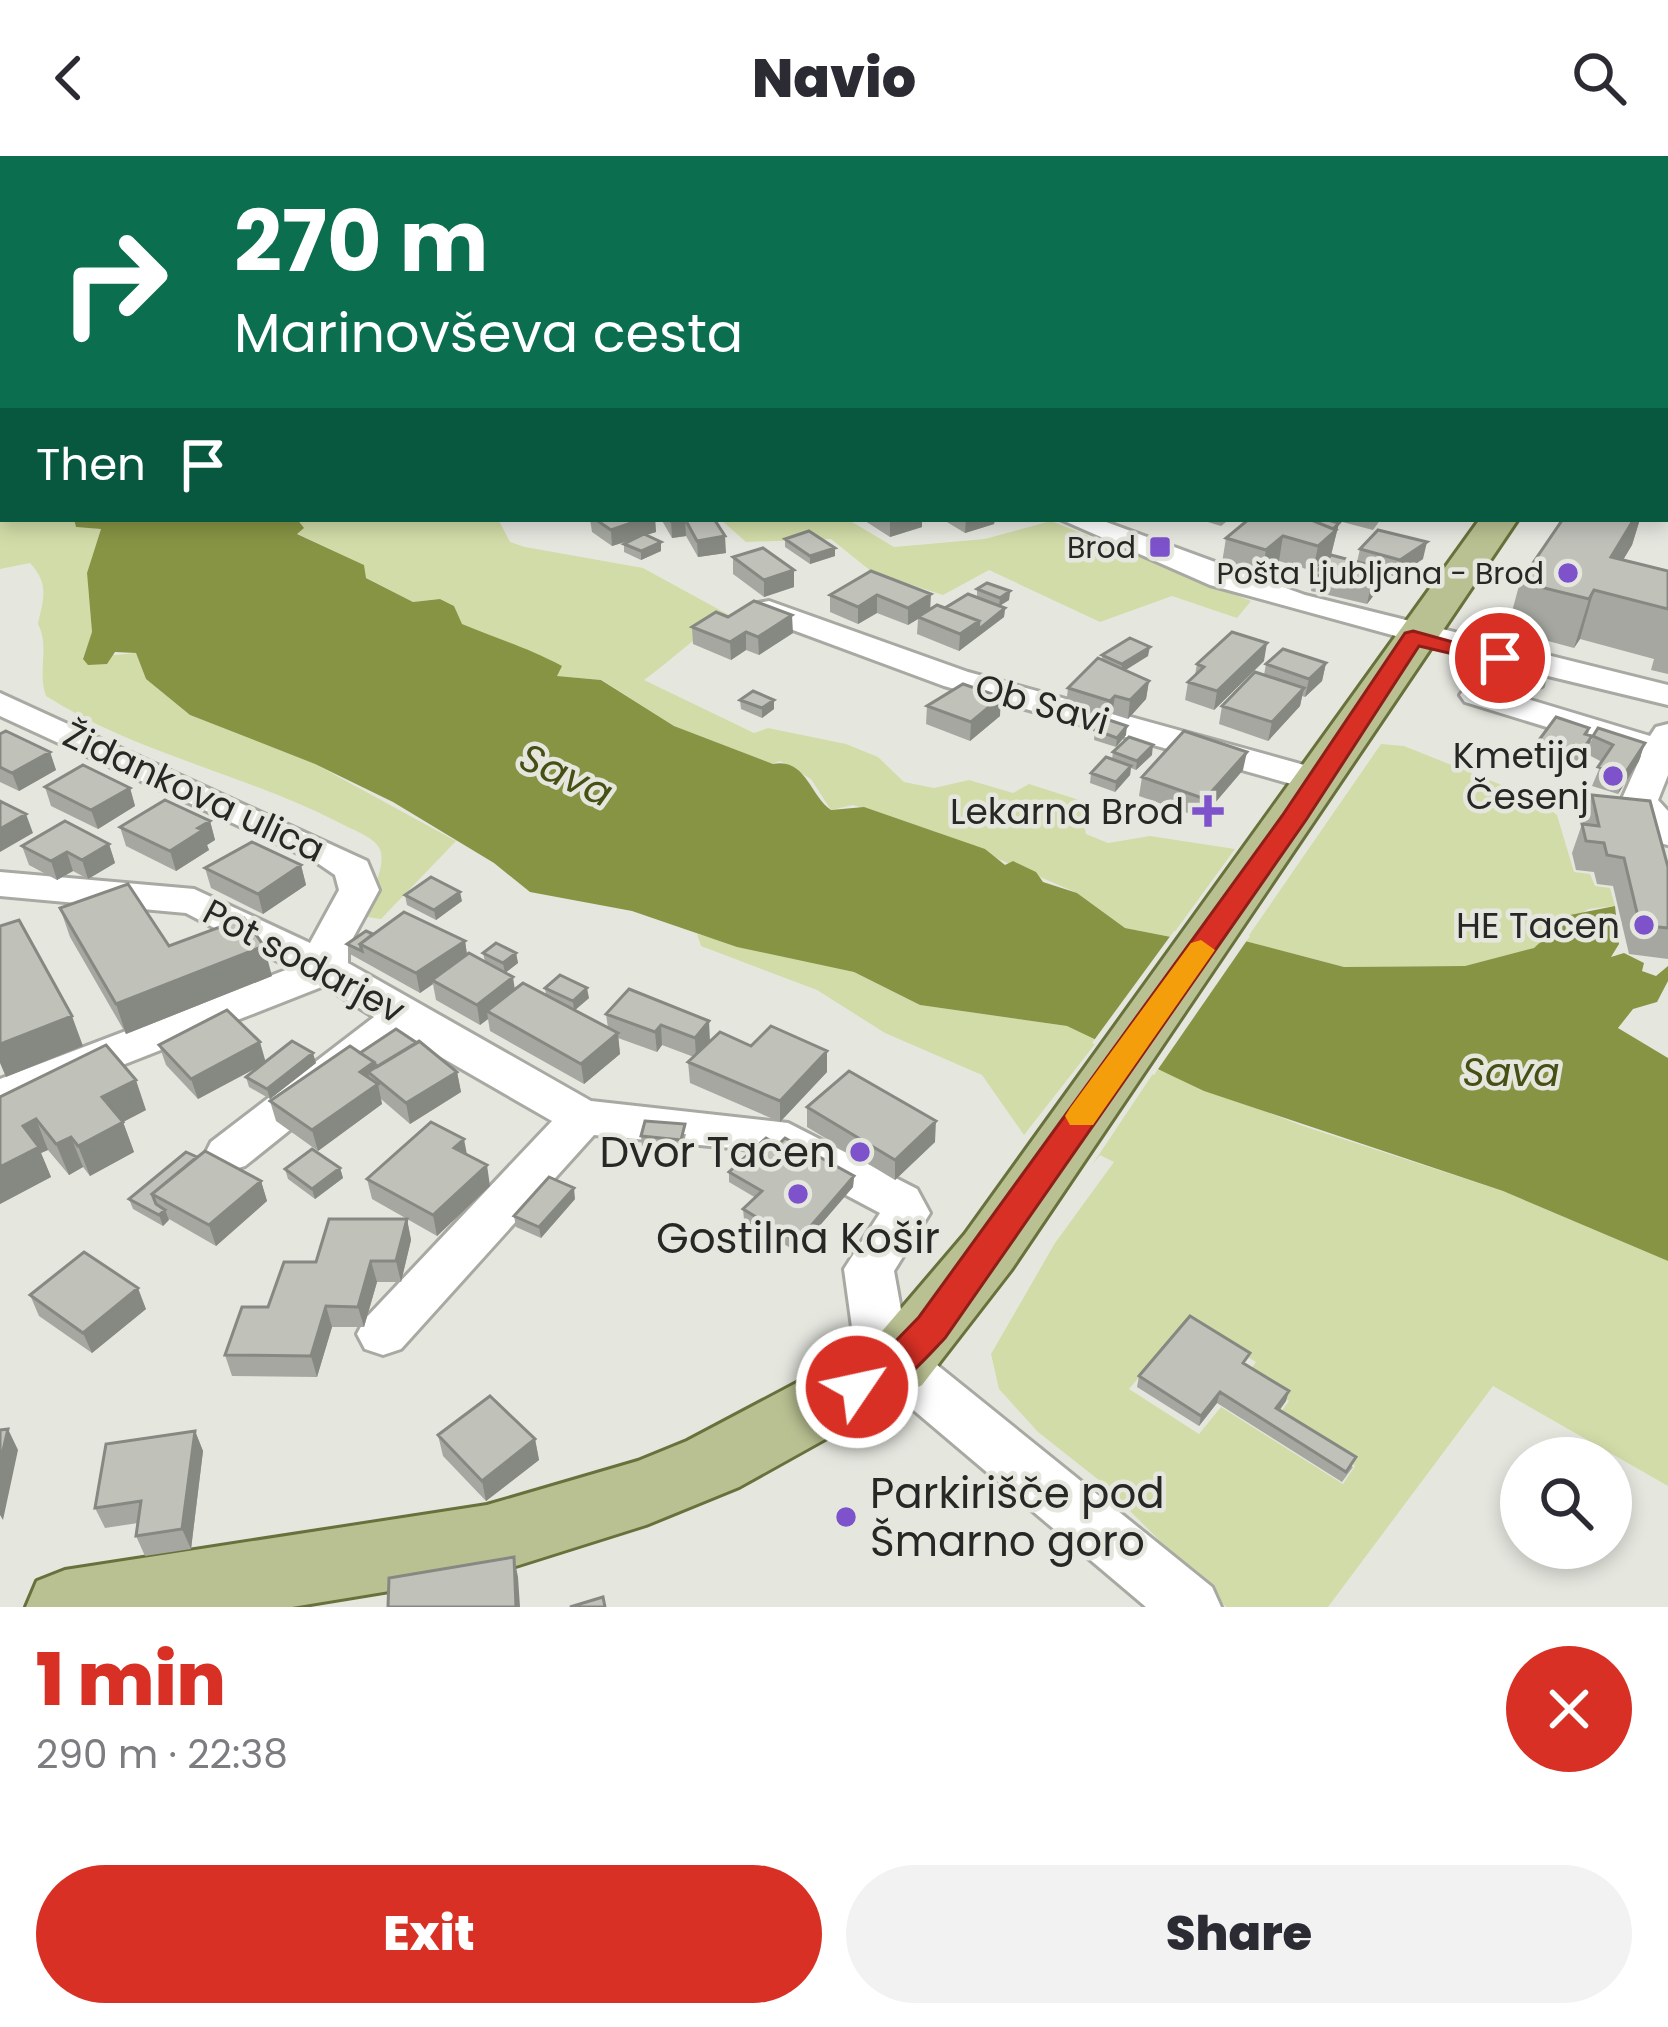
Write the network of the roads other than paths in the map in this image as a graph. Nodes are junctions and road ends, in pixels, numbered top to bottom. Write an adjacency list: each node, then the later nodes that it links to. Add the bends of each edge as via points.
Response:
1 (1081, 522): 4 (street, via 1204,574)
2 (1497, 522): 4 (main road)
3 (769, 610): 7 (street, Ob Savi, via 956,679)
4 (1413, 638): 6 (street); 7 (main road)
5 (0, 704): 10 (street, Židankova ulica, via 224,802 353,869 359,890 328,947)
6 (1665, 723): 8 (street, via 1639,801)
7 (1320, 781): 16 (main road, via 932,1328)
8 (1668, 834)
9 (0, 884): 10 (street, Pot sodarjev, via 194,901)
10 (327, 969): 11 (street, Pot sodarjev); 12 (street)
11 (408, 1016): 13 (street, Pot sodarjev); 14 (street)
12 (0, 1097)
13 (583, 1117): 15 (street); 16 (street, Pot sodarjev, via 772,1135 900,1202 906,1213 869,1269 878,1328)
14 (228, 1154)
15 (383, 1334)
16 (897, 1364): 17 (main road, via 713,1464 581,1514 487,1540); 18 (street)
17 (65, 1607)
18 (1190, 1607)

